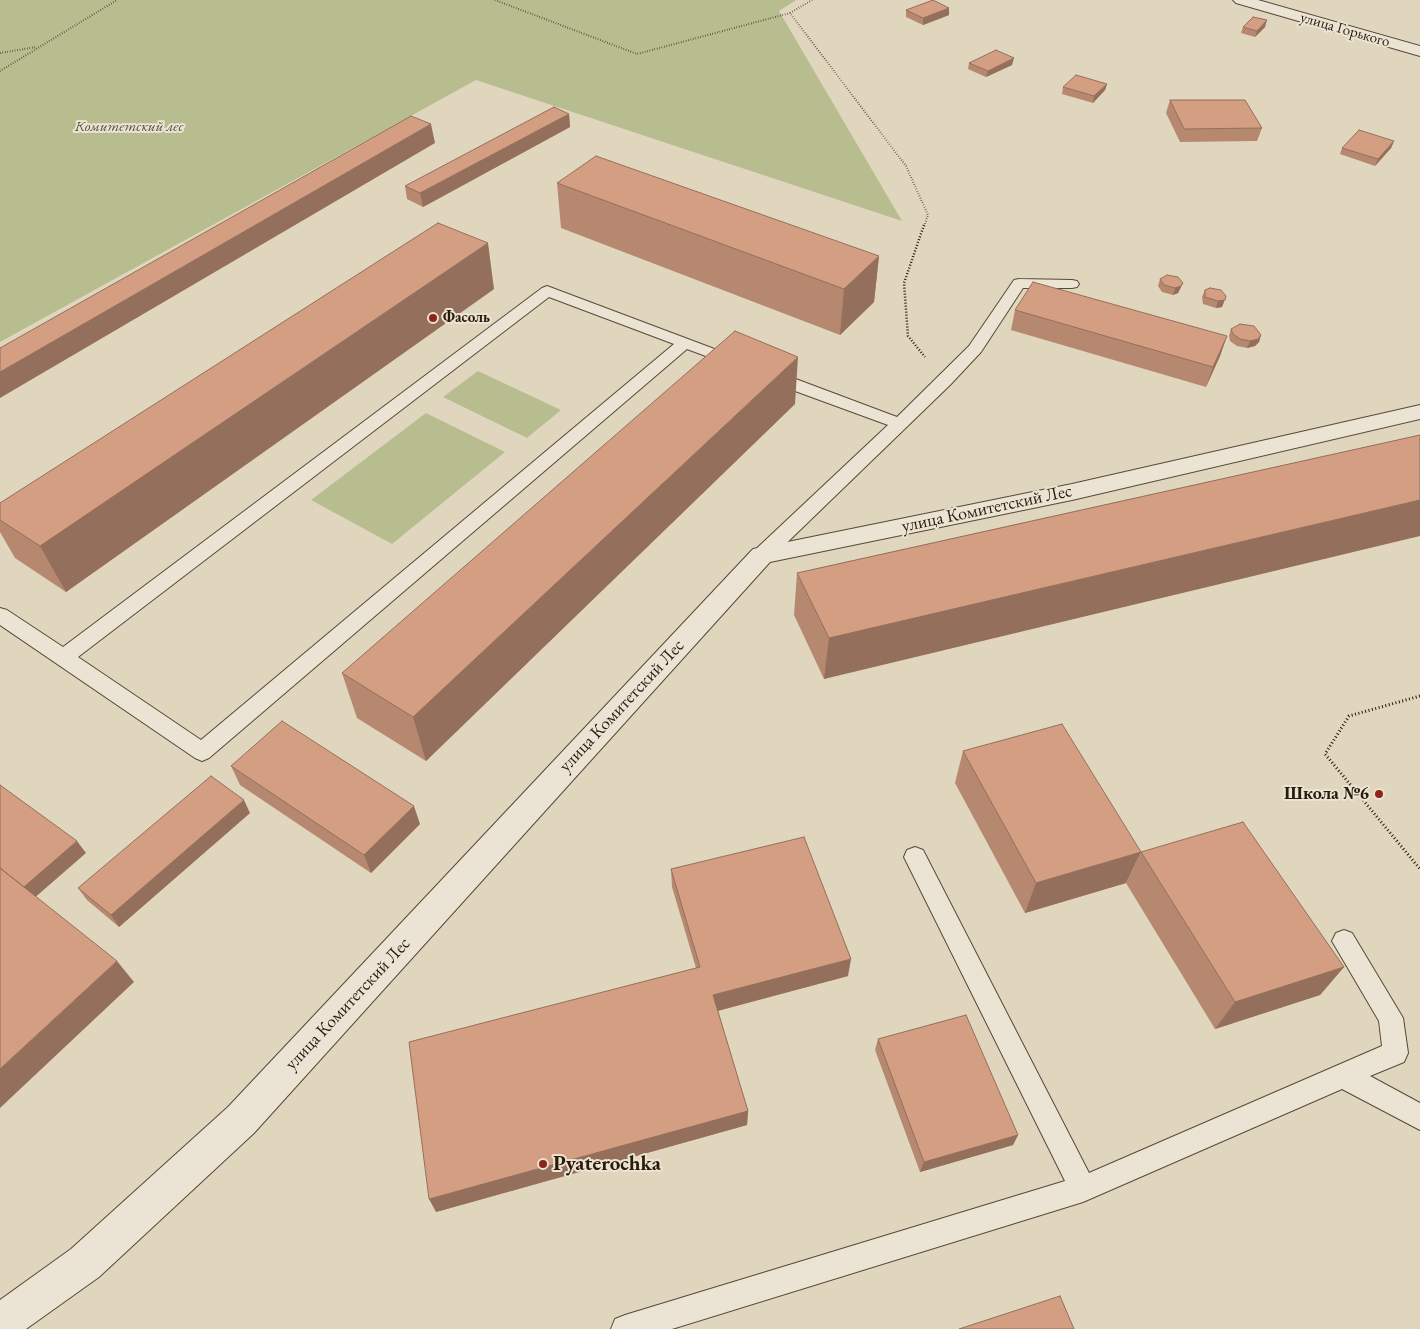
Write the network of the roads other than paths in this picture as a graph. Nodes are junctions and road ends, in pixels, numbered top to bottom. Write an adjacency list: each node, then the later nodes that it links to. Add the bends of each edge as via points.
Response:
1 (1241, 0): 2 (street, улица Горького)
2 (1420, 51)
3 (1072, 284): 6 (lane, via 1019,283 975,349)
4 (684, 344): 6 (lane); 9 (lane, via 547,291); 9 (lane, via 202,752)
5 (1420, 412): 7 (street, улица Комитетский Лес, via 1072,492)
6 (898, 423): 7 (lane)
7 (762, 556): 15 (street, улица Комитетский Лес, via 241,1120 85,1263)
8 (0, 616): 9 (lane)
9 (64, 657)
10 (915, 857): 14 (lane)
11 (1344, 941): 12 (lane, via 1391,1018 1395,1054)
12 (1344, 1076): 13 (lane); 14 (lane)
13 (1420, 1117)
14 (1083, 1189): 16 (lane)
15 (0, 1324)
16 (625, 1329)

